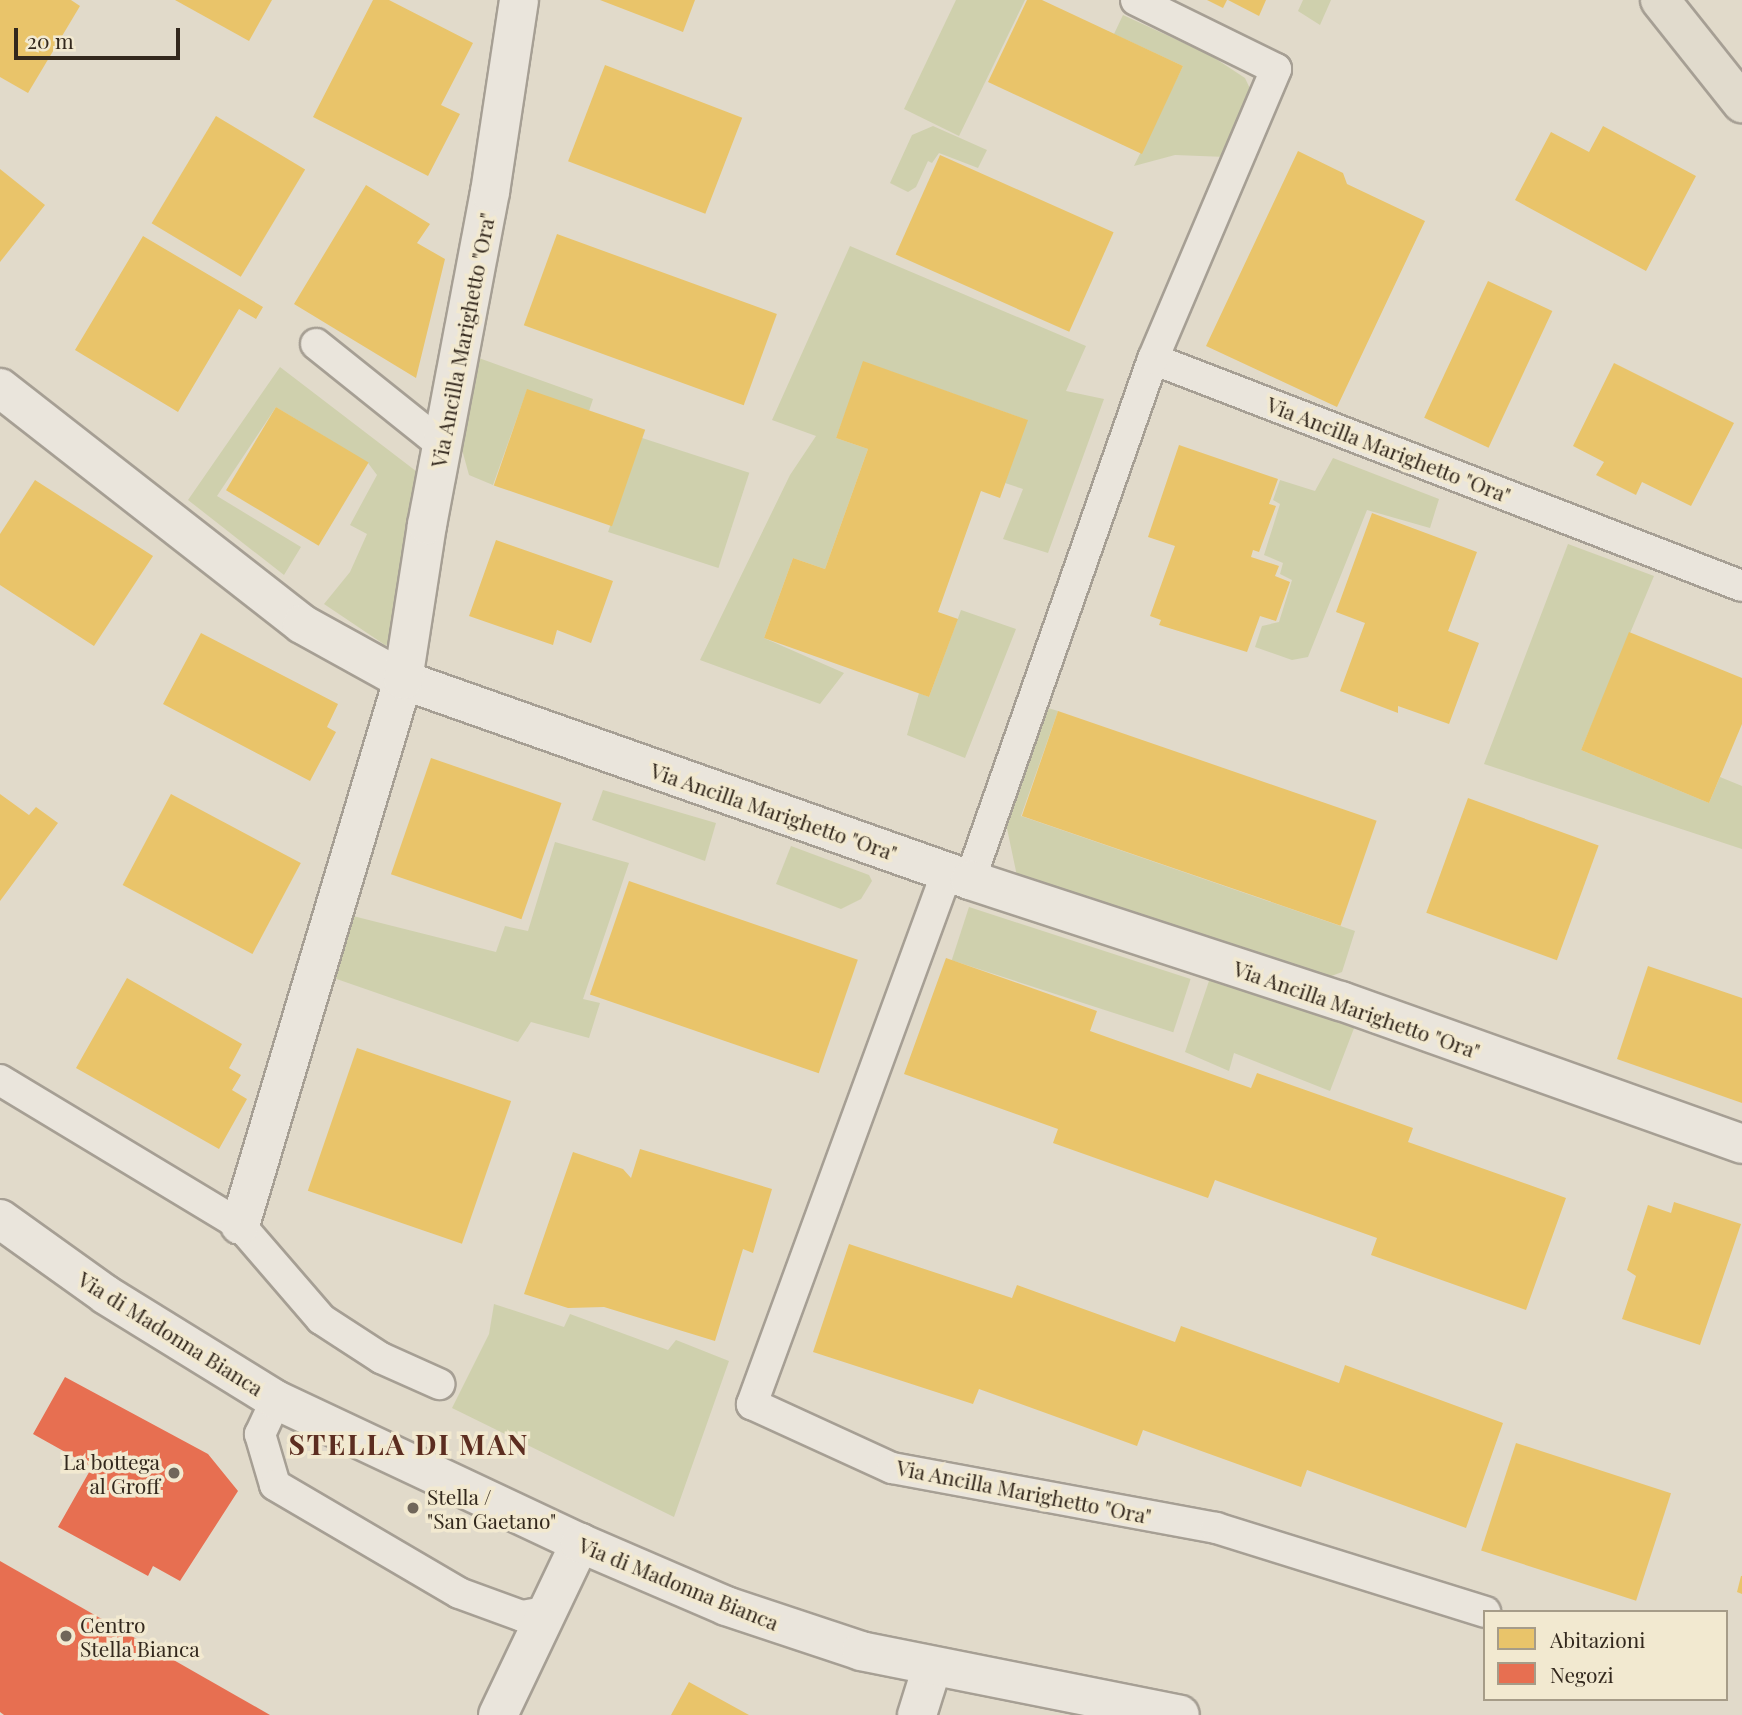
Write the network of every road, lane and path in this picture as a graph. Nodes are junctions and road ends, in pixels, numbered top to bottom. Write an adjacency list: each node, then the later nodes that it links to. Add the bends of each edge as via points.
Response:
1 (519, 0): 8 (street, Via Ancilla Marighetto "Ora", via 490,192)
2 (1136, 0): 6 (lane, Via Ancilla Marighetto "Ora", via 1276,69)
3 (1660, 0): 4 (main road)
4 (1742, 103)
5 (316, 344): 8 (lane)
6 (1153, 359): 9 (lane, Via Ancilla Marighetto "Ora"); 11 (lane, Via Ancilla Marighetto "Ora")
7 (0, 388): 10 (street, Via Ancilla Marighetto "Ora", via 302,624)
8 (442, 445): 10 (street, Via Ancilla Marighetto "Ora")
9 (1742, 586)
10 (403, 680): 11 (street, Via Ancilla Marighetto "Ora"); 15 (street, Via Ancilla Marighetto "Ora")
11 (958, 876): 13 (street, Via Ancilla Marighetto "Ora", via 1341,1002); 20 (lane, Via Ancilla Marighetto "Ora", via 752,1404 892,1468 1216,1528)
12 (0, 1080): 15 (lane)
13 (1742, 1144)
14 (0, 1219): 17 (street, Via di Madonna Bianca, via 106,1296)
15 (240, 1225): 16 (lane, via 321,1319 381,1358)
16 (439, 1384)
17 (276, 1400): 18 (street, Via di Madonna Bianca); 19 (lane, via 260,1434 275,1485 459,1593 522,1616)
18 (580, 1543): 19 (street); 21 (street, Via di Madonna Bianca, via 726,1606 861,1651)
19 (549, 1611): 22 (street)
20 (1483, 1611)
21 (932, 1667): 23 (street); 24 (street, Via di Madonna Bianca)
22 (498, 1715)
23 (917, 1715)
24 (1180, 1715)

